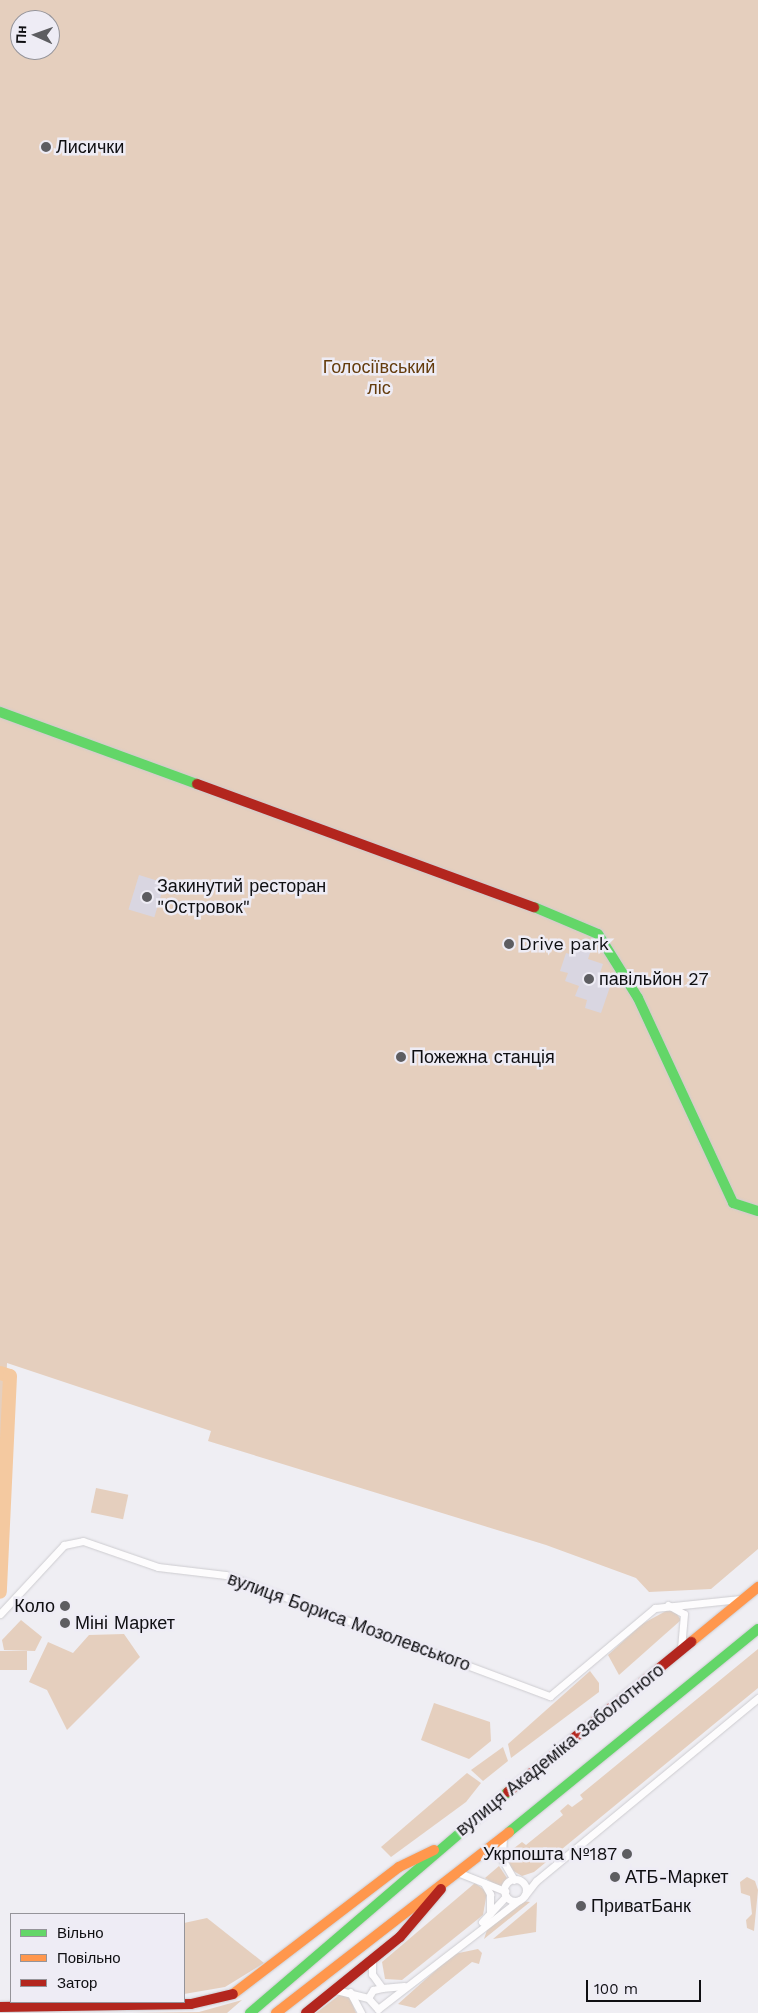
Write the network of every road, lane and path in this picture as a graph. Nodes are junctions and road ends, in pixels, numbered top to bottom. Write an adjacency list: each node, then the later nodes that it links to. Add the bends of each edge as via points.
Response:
1 (0, 712): 2 (main road, via 570,920 598,934 638,998 733,1203)
2 (758, 1212)
3 (758, 1587): 4 (main road, вулиця Академіка Заболотного)
4 (743, 1599): 5 (street); 8 (main road, вулиця Академіка Заболотного)
5 (665, 1605): 6 (street, вулиця Бориса Мозолевського, via 648,1611 550,1696 226,1575 158,1567 83,1541 64,1546); 8 (street, via 684,1614)
6 (0, 1614)
7 (758, 1629): 10 (main road, вулиця Академіка Заболотного)
8 (681, 1651): 11 (main road, вулиця Академіка Заболотного)
9 (758, 1698): 15 (street)
10 (503, 1837): 12 (main road, вулиця Академіка Заболотного); 14 (street, via 502,1859)
11 (443, 1846): 29 (main road, via 399,1867 247,1988 223,1998 192,2004); 31 (main road, вулиця Академіка Заболотного, via 366,1917)
12 (457, 1872): 13 (main road, вулиця Академіка Заболотного); 17 (street)
13 (448, 1880): 22 (main road, via 422,1917); 32 (main road, вулиця Академіка Заболотного, via 382,1926)
14 (514, 1880): 16 (street); 18 (street)
15 (536, 1881): 16 (street); 19 (street)
16 (522, 1882): 19 (street)
17 (484, 1883): 18 (street); 20 (street, via 490,1894)
18 (506, 1893): 19 (street); 20 (street)
19 (522, 1898): 21 (street)
20 (490, 1913): 21 (street)
21 (476, 1930): 23 (street)
22 (372, 1960): 24 (street, via 372,1974); 25 (main road)
23 (411, 1983): 24 (street); 28 (street)
24 (383, 1988): 27 (street, via 373,1990); 28 (street)
25 (336, 1990): 26 (street); 33 (main road)
26 (350, 1992): 27 (street); 34 (street)
27 (368, 2000): 30 (street); 34 (street)
28 (390, 2000): 30 (street)
29 (0, 2008)
30 (378, 2011)
31 (250, 2013)
32 (276, 2013)
33 (306, 2013)
34 (363, 2013)

